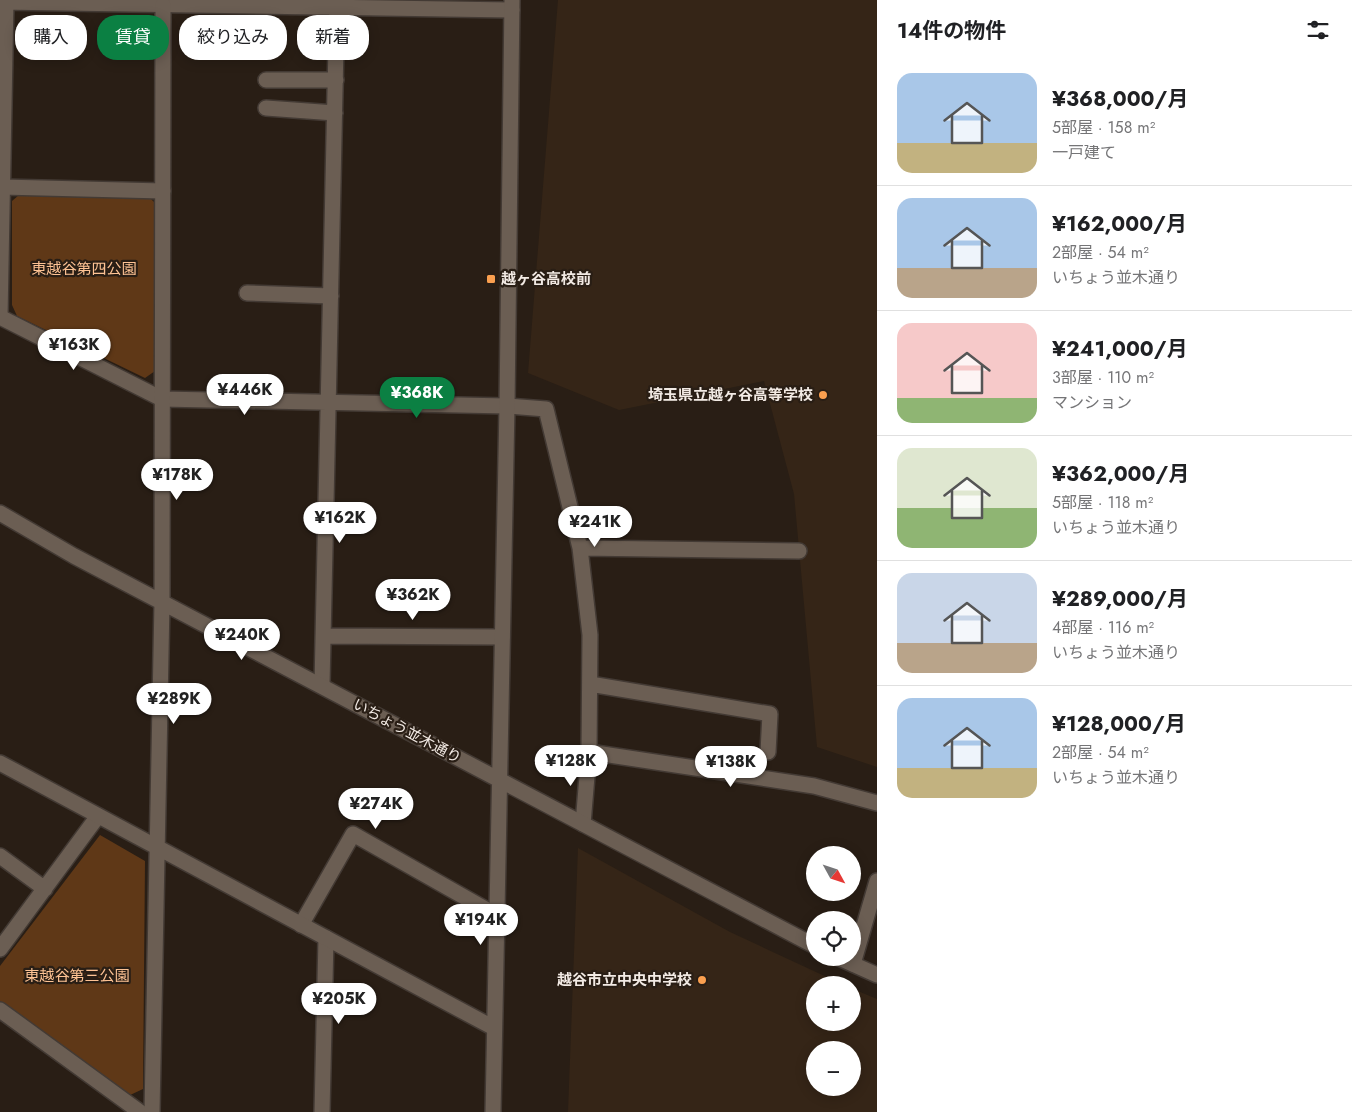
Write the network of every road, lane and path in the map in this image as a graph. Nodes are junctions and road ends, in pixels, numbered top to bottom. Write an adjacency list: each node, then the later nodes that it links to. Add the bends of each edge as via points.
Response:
1 (4, 1): 3 (street); 10 (street)
2 (252, 2): 3 (street); 4 (street)
3 (163, 3): 11 (street)
4 (337, 4): 5 (street); 7 (street)
5 (512, 5): 17 (street)
6 (266, 80): 7 (street)
7 (336, 80): 9 (street)
8 (266, 108): 9 (street)
9 (335, 113): 13 (street)
10 (2, 188): 11 (street); 14 (street)
11 (162, 191): 15 (street)
12 (247, 293): 13 (street)
13 (331, 296): 16 (street)
14 (0, 317): 15 (street)
15 (162, 399): 16 (street); 21 (street)
16 (328, 402): 17 (street); 22 (street)
17 (507, 406): 19 (street, via 546,409); 23 (street)
18 (0, 513): 21 (street, いちょう並木通り)
19 (580, 548): 20 (street); 24 (street, via 590,635)
20 (799, 551)
21 (162, 602): 25 (street, いちょう並木通り); 33 (street)
22 (323, 636): 23 (street); 25 (street)
23 (502, 637): 29 (street)
24 (590, 684): 26 (street); 27 (street, via 770,714)
25 (322, 685): 29 (street, いちょう並木通り)
26 (589, 752): 30 (street, via 814,786); 32 (street)
27 (768, 752)
28 (0, 763): 31 (street)
29 (499, 780): 32 (street, いちょう並木通り); 37 (street)
30 (877, 803)
31 (98, 816): 33 (street); 36 (street)
32 (583, 824): 41 (street, いちょう並木通り)
33 (157, 848): 39 (street); 48 (street)
34 (0, 856): 36 (street)
35 (877, 881): 38 (street)
36 (45, 889): 42 (street)
37 (496, 915): 39 (street, via 353,834); 46 (street)
38 (861, 922)
39 (301, 924): 40 (street)
40 (326, 938): 46 (street); 49 (street)
41 (806, 941)
42 (0, 949)
43 (857, 966): 44 (street)
44 (877, 975)
45 (0, 1010): 47 (street)
46 (494, 1028): 50 (street)
47 (140, 1112)
48 (152, 1112)
49 (322, 1112)
50 (493, 1112)

